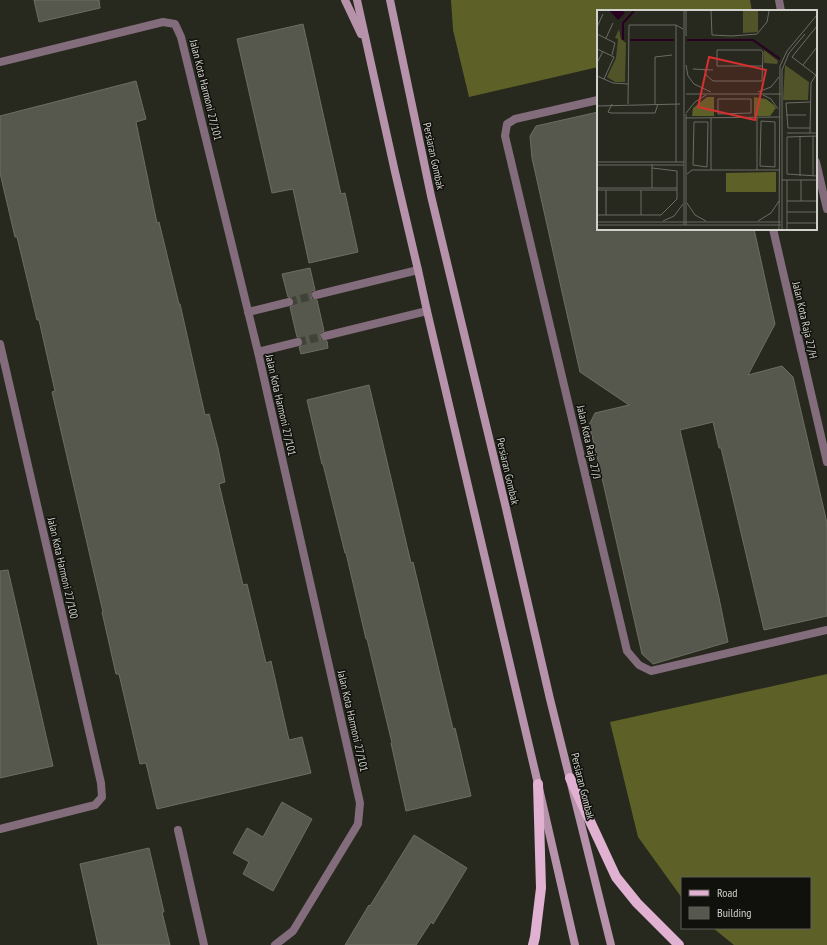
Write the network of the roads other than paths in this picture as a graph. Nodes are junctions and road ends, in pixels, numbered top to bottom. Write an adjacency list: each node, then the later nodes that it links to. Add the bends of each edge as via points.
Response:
1 (345, 0): 6 (main road)
2 (357, 0): 6 (main road)
3 (390, 0): 23 (main road, Persiaran Gombak, via 431,196)
4 (779, 0): 5 (street)
5 (781, 10)
6 (367, 48): 12 (main road)
7 (0, 62): 16 (street, Jalan Kota Harmoni 27/101, via 163,22 175,24 181,37)
8 (597, 100): 22 (street, Jalan Kota Raja 27/J, via 515,119 507,124 505,136 627,651 639,665 652,671)
9 (817, 166): 10 (street)
10 (827, 209)
11 (773, 230): 21 (street, Jalan Kota Raja 27/H)
12 (418, 270): 13 (street); 15 (main road)
13 (316, 295)
14 (289, 302): 16 (street)
15 (427, 311): 17 (street); 24 (main road)
16 (248, 312): 20 (street, Jalan Kota Harmoni 27/101)
17 (325, 336)
18 (298, 342): 20 (street)
19 (0, 344): 25 (street, Jalan Kota Harmoni 27/100, via 101,784 102,798 95,806)
20 (258, 352): 28 (street, Jalan Kota Harmoni 27/101, via 360,803 358,824 354,831 293,931)
21 (827, 462)
22 (827, 630)
23 (570, 778): 31 (main road, Persiaran Gombak); 32 (main road, via 616,877 637,903)
24 (538, 784): 29 (main road, via 541,888); 30 (main road)
25 (0, 829)
26 (178, 830): 27 (street)
27 (204, 945)
28 (275, 945)
29 (533, 945)
30 (574, 945)
31 (610, 945)
32 (679, 945)

